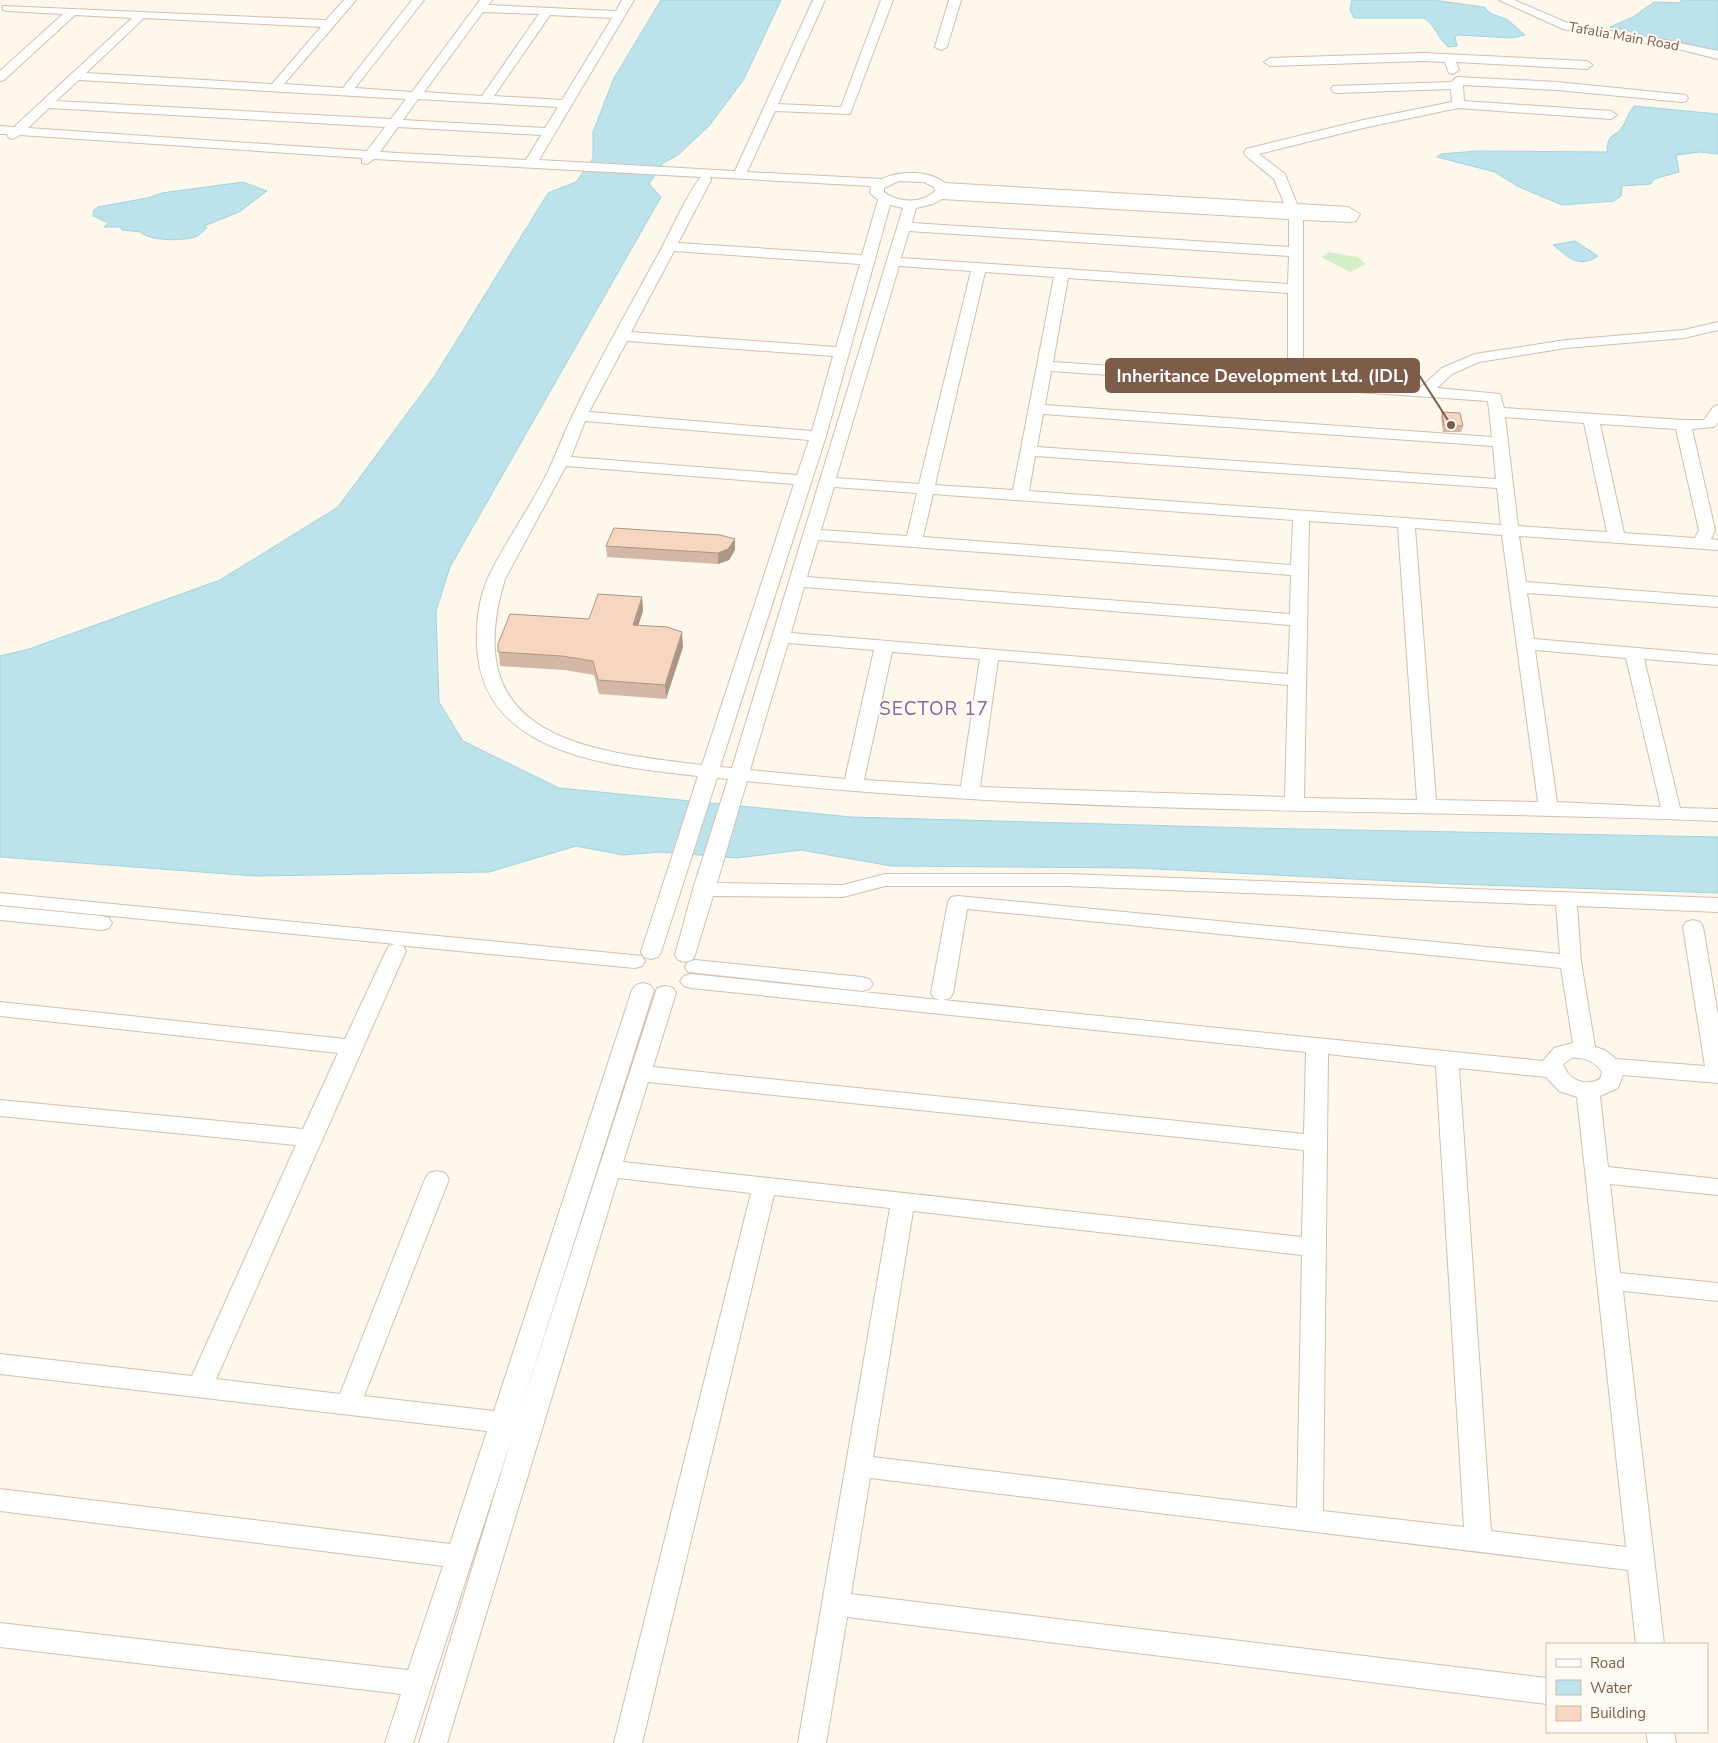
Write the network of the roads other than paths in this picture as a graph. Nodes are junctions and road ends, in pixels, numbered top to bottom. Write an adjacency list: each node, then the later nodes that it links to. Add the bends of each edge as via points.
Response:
1 (17, 0): 10 (street)
2 (350, 0): 15 (street)
3 (418, 0): 26 (street)
4 (628, 0): 14 (street)
5 (819, 0): 33 (street)
6 (887, 0): 33 (street, via 846,111)
7 (955, 0): 16 (street)
8 (1505, 0): 17 (street, Tafalia Main Road, via 1567,27)
9 (483, 4): 12 (street); 27 (street)
10 (4, 11): 11 (street)
11 (73, 11): 13 (street); 21 (street)
12 (547, 12): 14 (street); 29 (street)
13 (141, 15): 15 (street); 22 (street)
14 (620, 15): 31 (street)
15 (329, 24): 24 (street)
16 (941, 47)
17 (1718, 55)
18 (1451, 59): 19 (street); 20 (street); 23 (street)
19 (1270, 62)
20 (1588, 65)
21 (0, 76)
22 (76, 76): 24 (street); 30 (street)
23 (1457, 83): 25 (street); 28 (street, via 1600,89); 32 (street)
24 (275, 87): 26 (street)
25 (1337, 89)
26 (347, 91): 27 (street)
27 (415, 95): 29 (street); 35 (street)
28 (1682, 98)
29 (486, 99): 31 (street)
30 (47, 104): 35 (street); 38 (street)
31 (566, 104): 37 (street)
32 (1458, 104): 34 (street); 49 (street, via 1250,152 1280,177)
33 (770, 107): 44 (street)
34 (1611, 115)
35 (394, 123): 37 (street); 40 (street)
36 (0, 130): 38 (street)
37 (549, 132): 42 (street)
38 (16, 133): 39 (street); 40 (street)
39 (0, 135)
40 (369, 158): 41 (street)
41 (424, 161): 42 (street); 43 (street)
42 (530, 164): 43 (street)
43 (551, 168): 45 (street)
44 (739, 176): 45 (street); 46 (street)
45 (695, 177): 46 (street); 51 (street)
46 (881, 190): 47 (street, via 897,177 917,177 935,181); 48 (street); 53 (street)
47 (941, 191): 48 (street, via 929,201); 49 (street)
48 (911, 203): 50 (street)
49 (1294, 211): 52 (street)
50 (904, 227): 52 (street); 54 (street)
51 (670, 247): 53 (street); 59 (street)
52 (1296, 252): 57 (street)
53 (868, 260): 60 (street)
54 (894, 262): 55 (street); 75 (street)
55 (979, 268): 56 (street); 77 (street)
56 (1062, 274): 57 (street); 61 (street)
57 (1295, 289): 62 (street)
58 (1718, 326): 63 (street, via 1684,334 1540,347 1475,358 1447,371)
59 (622, 336): 60 (street); 67 (street)
60 (842, 352): 70 (street)
61 (1045, 366): 62 (street); 64 (street)
62 (1295, 382): 63 (street)
63 (1425, 392): 66 (street, via 1495,398)
64 (1037, 409): 71 (street); 72 (street)
65 (1718, 410): 69 (street, via 1709,424)
66 (1497, 412): 68 (street); 71 (street)
67 (579, 416): 70 (street); 73 (street)
68 (1591, 419): 69 (street); 83 (street)
69 (1683, 426): 85 (street, via 1707,530 1706,537)
70 (818, 436): 74 (street)
71 (1501, 442): 76 (street)
72 (1028, 451): 76 (street); 78 (street)
73 (561, 461): 74 (street); 99 (street, via 491,593 486,636 490,671 497,693 517,718 572,747 611,759)
74 (802, 480): 99 (street)
75 (827, 482): 77 (street); 82 (street)
76 (1505, 484): 81 (street)
77 (926, 489): 78 (street); 84 (street)
78 (1020, 495): 79 (street)
79 (1301, 515): 80 (street); 87 (street)
80 (1406, 523): 81 (street); 104 (street)
81 (1510, 530): 83 (street); 89 (street)
82 (811, 534): 84 (street); 88 (street)
83 (1617, 538): 85 (street)
84 (914, 540): 87 (street)
85 (1693, 544): 86 (street)
86 (1718, 545)
87 (1300, 571): 91 (street)
88 (798, 581): 91 (street); 92 (street)
89 (1519, 587): 90 (street); 93 (street)
90 (1718, 602)
91 (1299, 620): 98 (street)
92 (780, 636): 94 (street); 100 (street)
93 (1526, 644): 95 (street); 105 (street)
94 (884, 647): 96 (street); 101 (street)
95 (1634, 654): 97 (street); 106 (street)
96 (990, 655): 98 (street); 102 (street)
97 (1718, 660)
98 (1298, 680): 103 (street)
99 (710, 775): 100 (street); 117 (street)
100 (737, 778): 101 (street); 108 (street)
101 (853, 785): 102 (street)
102 (968, 793): 103 (street)
103 (1294, 804): 104 (street)
104 (1427, 806): 105 (street)
105 (1548, 808): 106 (street)
106 (1672, 814): 107 (street)
107 (1718, 816)
108 (703, 889): 110 (street, via 843,891 885,880 1067,880); 116 (street)
109 (0, 898): 117 (street)
110 (1566, 899): 111 (street); 115 (street)
111 (1718, 905)
112 (0, 913): 114 (street)
113 (1693, 927): 127 (street)
114 (396, 951): 117 (street); 121 (street)
115 (1571, 962): 118 (street, via 958,902); 122 (street)
116 (690, 968): 117 (street, via 669,950); 117 (street, via 685,987); 118 (street); 120 (street)
117 (645, 974): 126 (street); 144 (street)
118 (942, 993): 124 (street)
119 (0, 1009): 121 (street)
120 (1317, 1045): 123 (street); 131 (street)
121 (353, 1047): 130 (street)
122 (1585, 1051): 124 (street, via 1567,1051); 125 (street, via 1600,1056)
123 (1447, 1059): 124 (street); 149 (street)
124 (1554, 1064): 128 (street, via 1562,1082)
125 (1611, 1072): 127 (street); 128 (street, via 1604,1087)
126 (640, 1073): 131 (street); 132 (street)
127 (1718, 1080)
128 (1588, 1091): 133 (street)
129 (0, 1108): 130 (street)
130 (310, 1138): 142 (street)
131 (1314, 1144): 138 (street)
132 (612, 1169): 136 (street); 145 (street)
133 (1599, 1174): 135 (street); 139 (street)
134 (437, 1179): 143 (street)
135 (1718, 1186)
136 (764, 1187): 137 (street); 160 (street)
137 (903, 1203): 138 (street); 146 (street)
138 (1314, 1247): 148 (street)
139 (1611, 1281): 140 (street); 151 (street)
140 (1718, 1292)
141 (0, 1364): 142 (street)
142 (200, 1386): 143 (street)
143 (348, 1405): 144 (street)
144 (501, 1424): 145 (street); 150 (street)
145 (530, 1425): 159 (street)
146 (859, 1466): 148 (street); 152 (street)
147 (0, 1500): 150 (street)
148 (1310, 1520): 149 (street)
149 (1478, 1540): 151 (street)
150 (460, 1557): 155 (street)
151 (1641, 1560): 154 (street)
152 (836, 1604): 156 (street); 157 (street)
153 (0, 1635): 155 (street)
154 (1650, 1643)
155 (418, 1684): 158 (street)
156 (1546, 1691)
157 (817, 1742)
158 (399, 1743)
159 (433, 1743)
160 (628, 1743)

